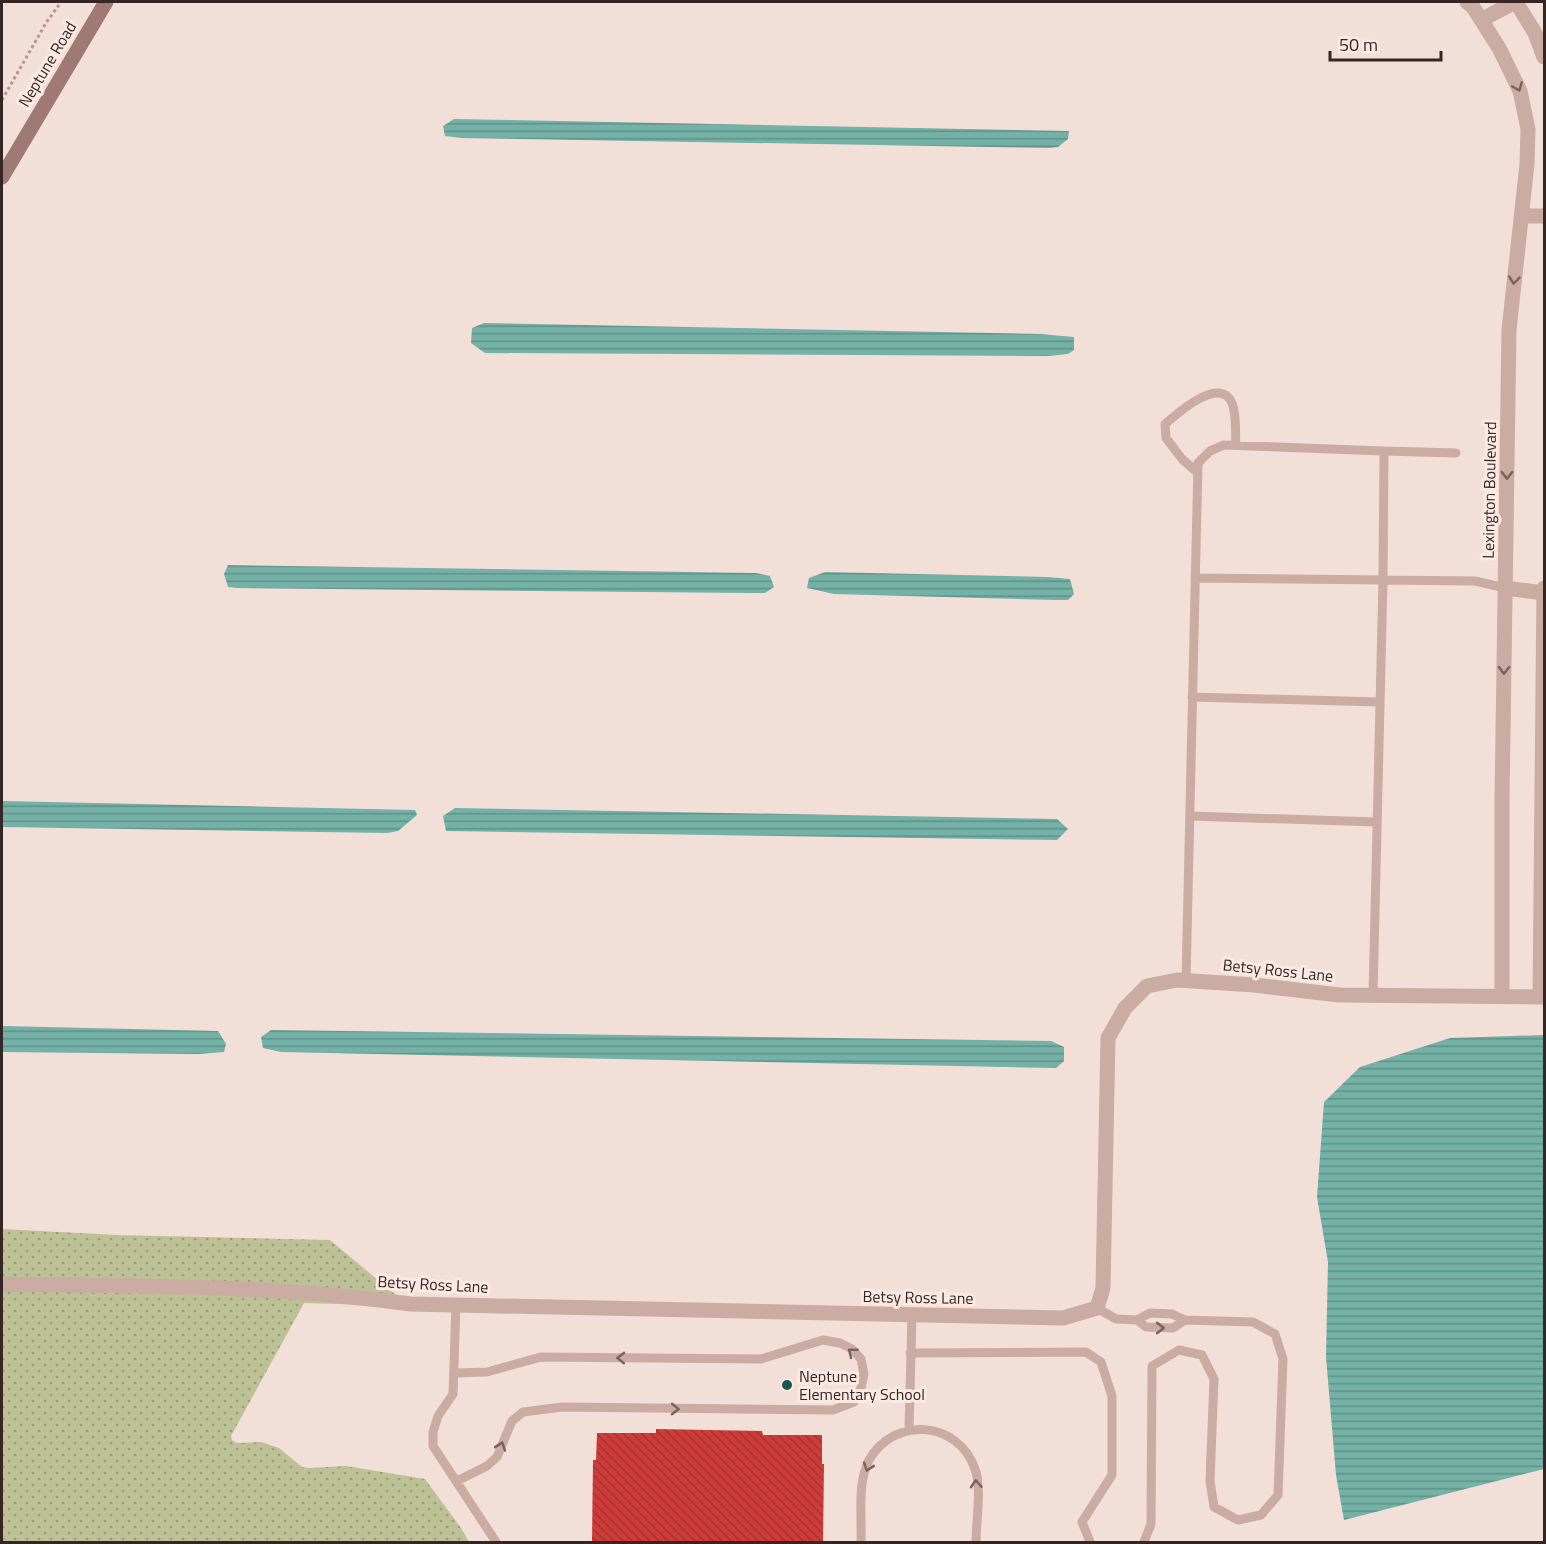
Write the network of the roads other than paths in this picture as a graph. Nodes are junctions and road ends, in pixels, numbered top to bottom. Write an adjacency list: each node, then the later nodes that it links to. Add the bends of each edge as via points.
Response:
1 (106, 2): 6 (main road, Neptune Road)
2 (1467, 2): 4 (street, Lexington Boulevard)
3 (1515, 2): 4 (street); 5 (street)
4 (1481, 20): 7 (street, Lexington Boulevard, one-way to 7, via 1520,91 1528,129)
5 (1545, 57)
6 (2, 177)
7 (1522, 216): 8 (street); 15 (street, Lexington Boulevard, one-way to 15, via 1509,330)
8 (1545, 216)
9 (1236, 445): 10 (lane); 12 (lane, via 1210,451 1198,463); 12 (lane, via 1234,408 1221,393 1209,393 1183,408 1165,424 1166,438)
10 (1384, 451): 11 (lane); 14 (lane)
11 (1456, 453)
12 (1198, 473): 13 (lane)
13 (1195, 578): 14 (lane); 18 (lane)
14 (1383, 580): 15 (lane, via 1475,581); 19 (lane)
15 (1505, 588): 17 (street); 25 (street, Lexington Boulevard, one-way to 25)
16 (1545, 588): 17 (street)
17 (1544, 593): 20 (street)
18 (1192, 697): 19 (lane); 21 (lane)
19 (1380, 702): 22 (lane)
20 (1544, 784): 26 (street)
21 (1190, 816): 22 (lane); 23 (lane)
22 (1377, 822): 24 (lane)
23 (1186, 981): 24 (street, Betsy Ross Lane); 29 (street, Betsy Ross Lane, via 1147,986 1125,1008 1108,1038 1102,1288)
24 (1373, 995): 25 (street, Betsy Ross Lane)
25 (1502, 996): 26 (street, Betsy Ross Lane)
26 (1542, 997)
27 (2, 1284): 28 (street, Betsy Ross Lane, via 218,1288 349,1295 410,1304)
28 (456, 1304): 30 (street, Betsy Ross Lane); 34 (lane)
29 (1098, 1308): 30 (street, Betsy Ross Lane, via 1064,1318); 31 (lane, via 1116,1319)
30 (912, 1315): 33 (lane)
31 (1137, 1320): 32 (lane, via 1150,1313 1172,1314); 32 (lane, one-way to 32, via 1146,1328 1173,1328)
32 (1185, 1320): 41 (lane, via 1253,1322 1275,1334 1283,1359 1278,1495 1261,1515 1238,1520 1214,1507 1210,1481 1214,1379 1202,1355 1179,1350 1152,1366 1151,1524)
33 (910, 1353): 35 (lane); 40 (lane, via 1086,1353 1101,1362 1112,1396 1112,1475 1082,1522)
34 (454, 1373): 36 (lane, via 453,1394 438,1416 433,1446); 36 (lane, one-way to 34, via 497,1457 512,1421 523,1412 562,1407 833,1410 854,1402 864,1374 861,1359 852,1350 823,1340 760,1359 541,1357 487,1372)
35 (909, 1430): 38 (lane, one-way to 38, via 890,1437 868,1462 862,1487); 39 (lane, one-way to 35, via 977,1481 969,1457 950,1436)
36 (457, 1481): 37 (lane)
37 (496, 1542)
38 (861, 1542)
39 (976, 1542)
40 (1090, 1542)
41 (1144, 1542)

